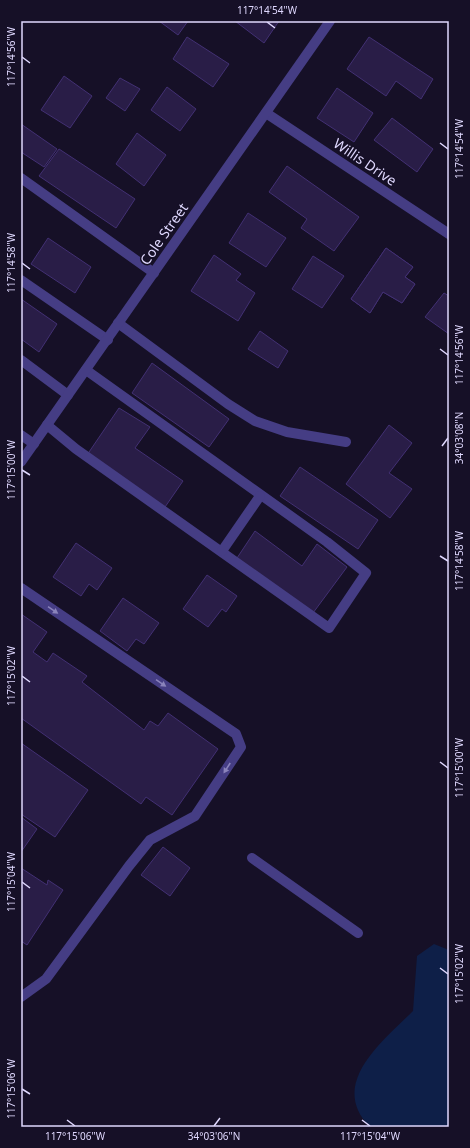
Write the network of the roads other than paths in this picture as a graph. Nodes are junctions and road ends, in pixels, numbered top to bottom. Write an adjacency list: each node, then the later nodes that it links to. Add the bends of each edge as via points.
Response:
1 (330, 21): 2 (street, Cole Street)
2 (266, 113): 4 (street, Willis Drive); 5 (street, Cole Street)
3 (21, 178): 5 (street)
4 (449, 234)
5 (154, 273): 7 (street, Cole Street)
6 (21, 280): 8 (street)
7 (118, 323): 8 (street, Cole Street); 14 (street, via 255,422 287,432)
8 (108, 340): 10 (street, Cole Street)
9 (21, 360): 11 (street)
10 (86, 370): 11 (street, Cole Street); 17 (street)
11 (68, 395): 12 (street, Cole Street)
12 (47, 425): 15 (street, Cole Street); 18 (street, via 76,449)
13 (21, 435): 15 (street)
14 (346, 442)
15 (34, 444): 16 (street, Cole Street)
16 (21, 462)
17 (260, 496): 18 (street); 18 (street, via 327,542 366,573 329,628)
18 (222, 551)
19 (21, 588): 22 (street, one-way to 22, via 236,734 241,747 195,816 150,840 46,979)
20 (252, 858): 21 (street)
21 (358, 934)
22 (21, 997)

